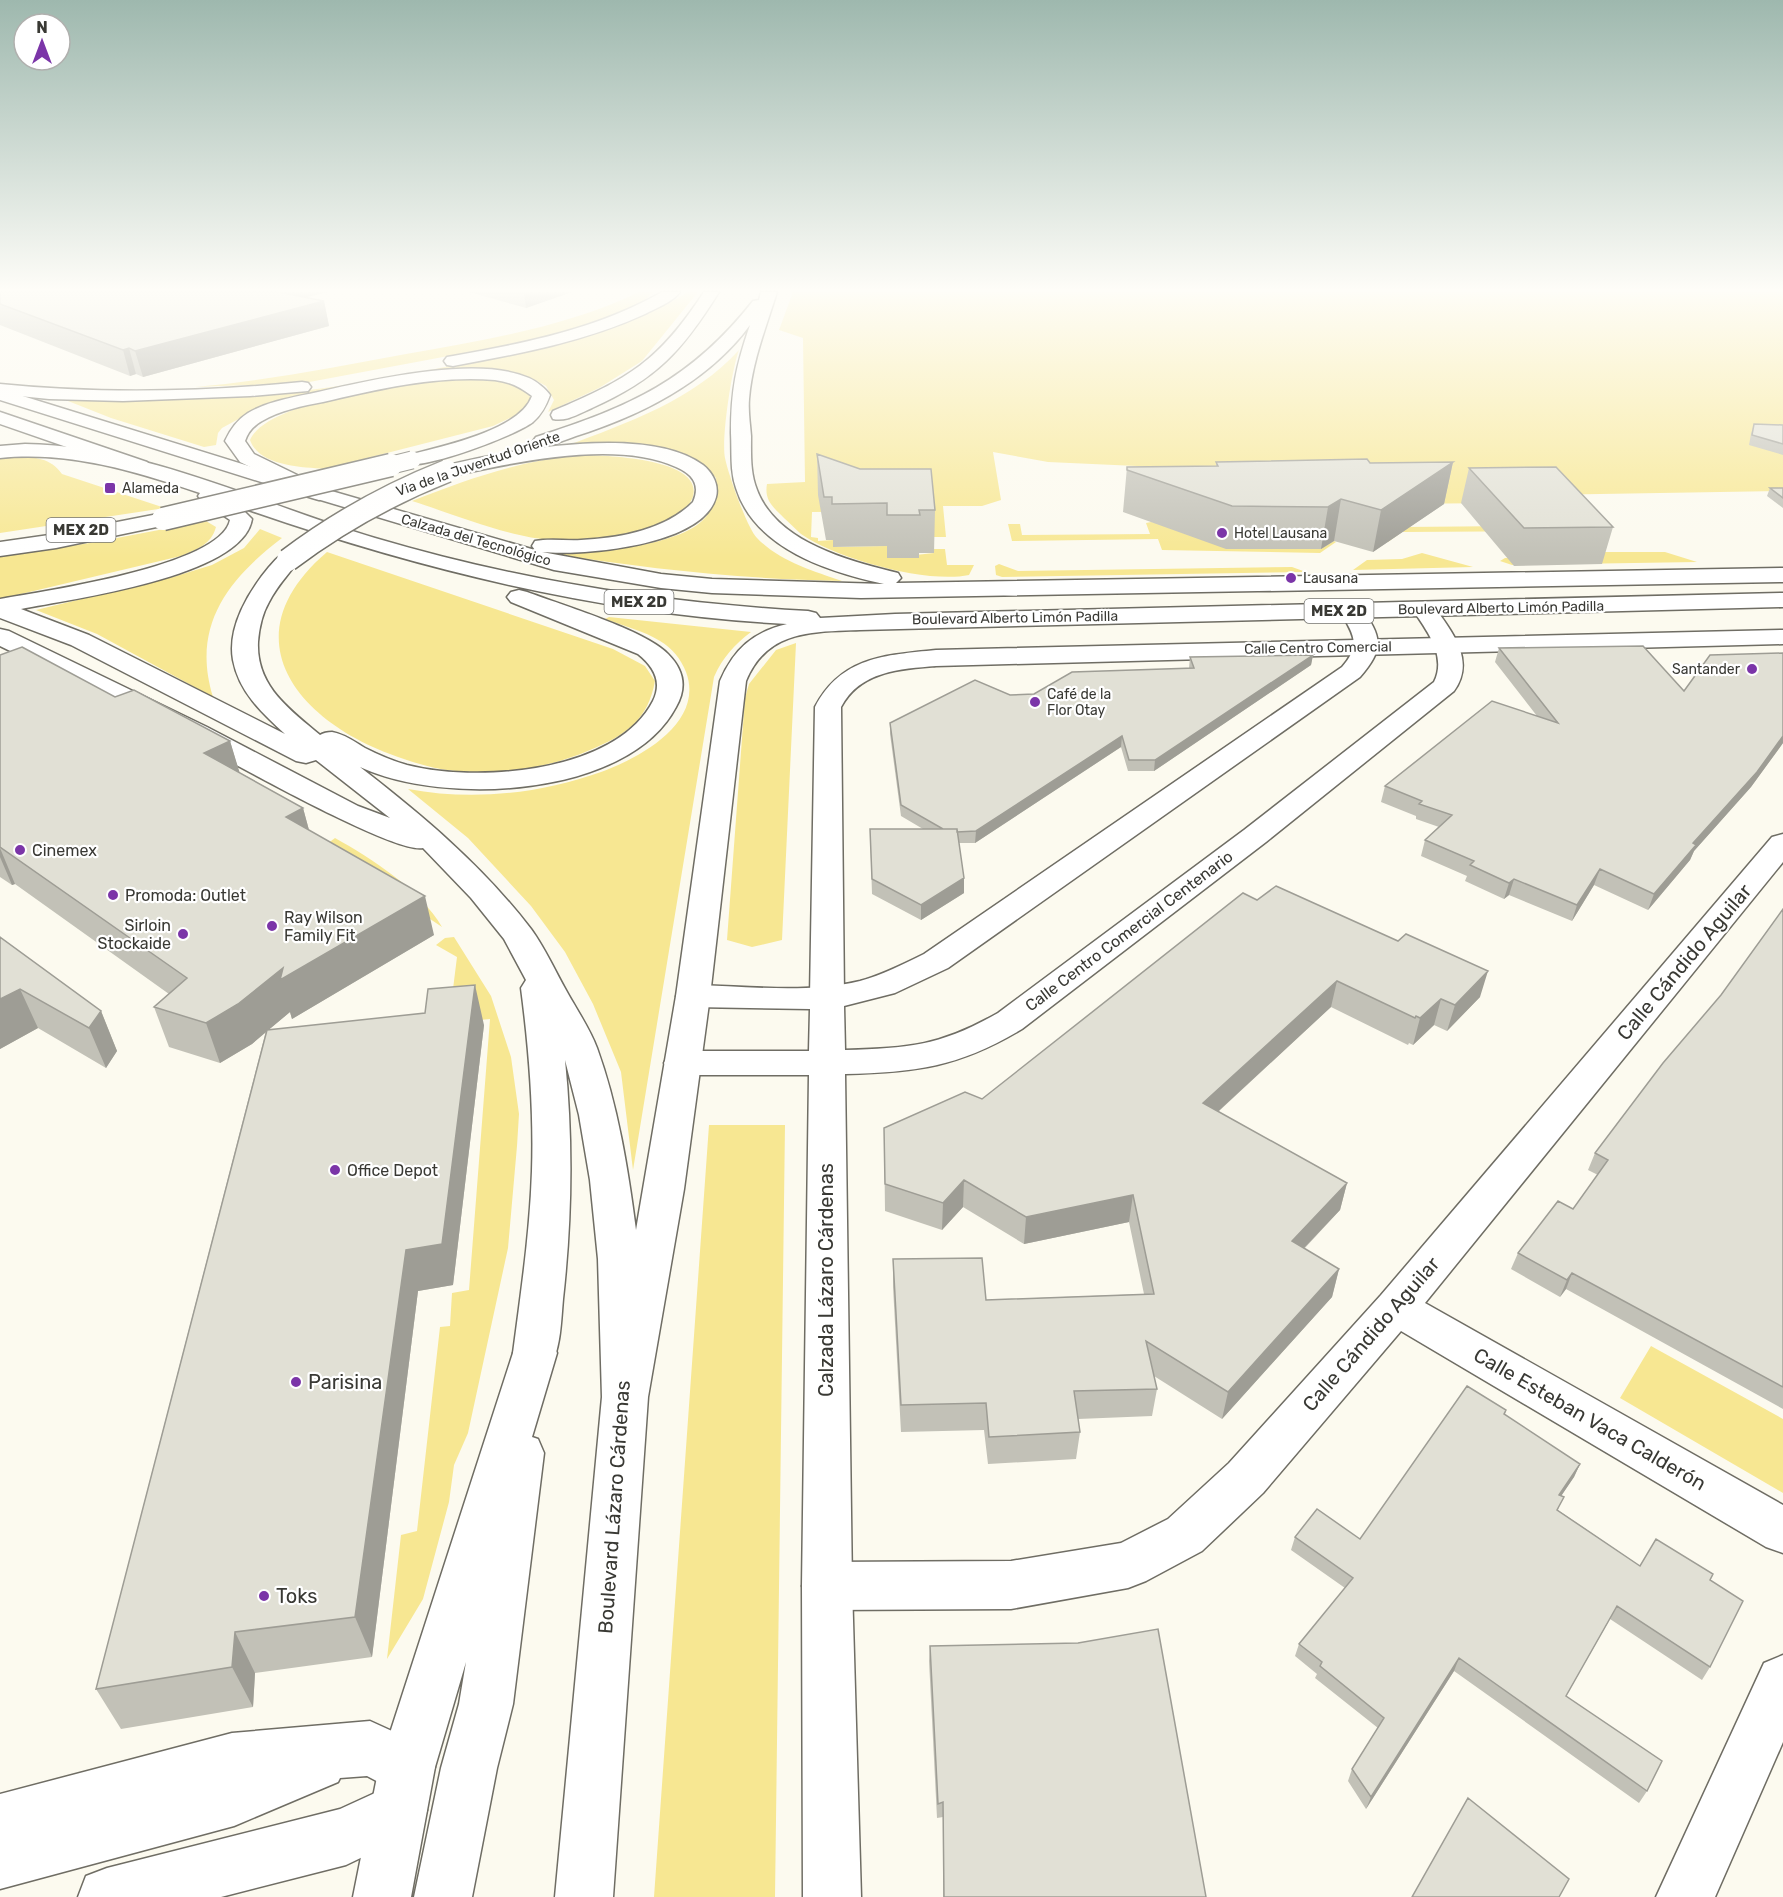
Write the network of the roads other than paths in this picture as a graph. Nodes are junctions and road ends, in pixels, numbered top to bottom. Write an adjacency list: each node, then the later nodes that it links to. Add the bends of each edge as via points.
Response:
1 (13, 381): 8 (main road)
2 (341, 381): 8 (main road, via 179,394)
3 (407, 381): 18 (main road, via 296,402 262,413 246,423 235,441 247,458)
4 (518, 381): 14 (main road, via 541,395 537,410 514,426)
5 (628, 381): 14 (main road, Via de la Juventud Oriente / MEX 2D, via 563,414)
6 (682, 381): 16 (main road, Via de la Juventud Oriente, via 615,416)
7 (745, 381): 25 (main road, MEX 2D, via 740,400 742,471 748,494 779,532 830,562 866,574)
8 (35, 388): 9 (main road); 12 (main road, via 51,404)
9 (0, 389)
10 (0, 394): 12 (main road, Calzada del Tecnológico)
11 (0, 418): 15 (main road, Calzada del Tecnológico)
12 (85, 421): 18 (main road, Calzada del Tecnológico)
13 (0, 452): 15 (main road, MEX 2D, via 49,450)
14 (412, 460): 20 (main road, Via de la Juventud Oriente / MEX 2D, bridge)
15 (143, 467): 17 (main road, Calzada del Tecnológico / MEX 2D)
16 (447, 471): 19 (main road, via 545,452 624,451 658,455 694,468 705,481 707,491 702,506 669,528 650,536 588,546 525,545); 36 (main road, Via de la Juventud Oriente, bridge, via 370,504 321,534 288,560 271,580 256,603 247,630 245,658 254,685)
17 (178, 479): 23 (main road, Calzada del Tecnológico / MEX 2D); 27 (main road, via 241,519 240,530 229,542 194,561 158,573)
18 (321, 494): 19 (main road, Calzada del Tecnológico)
19 (392, 515): 25 (main road, Calzada del Tecnológico, via 544,561 661,581 861,591)
20 (163, 519): 21 (main road, MEX 2D); 22 (main road)
21 (0, 540)
22 (0, 549)
23 (387, 549): 30 (main road, Calzada del Tecnológico / MEX 2D, via 509,579 628,601 778,616); 36 (main road, via 639,644 655,654 670,673 671,689 664,709 623,748 592,762 559,771 477,782 429,778 380,765)
24 (1783, 575): 25 (main road, Boulevard Alberto Limón Padilla / MEX 2D)
25 (969, 588)
26 (1783, 600): 28 (main road, Boulevard Alberto Limón Padilla / MEX 2D)
27 (0, 608): 37 (main road, via 118,658)
28 (1425, 610): 29 (main road, Boulevard Alberto Limón Padilla / MEX 2D); 33 (main road, Calle Centro Comercial Centenario)
29 (1352, 611): 30 (main road, Boulevard Alberto Limón Padilla / MEX 2D); 34 (main road)
30 (895, 621): 41 (main road, via 775,634 753,648 740,664 733,681)
31 (0, 636): 39 (main road, via 348,812)
32 (1783, 637): 33 (main road, Calle Centro Comercial)
33 (1447, 645): 34 (main road, Calle Centro Comercial); 44 (main road, Calle Centro Comercial Centenario, via 1453,668 1451,677 1436,694 1010,1021 948,1051 903,1060)
34 (1369, 646): 35 (main road, Calle Centro Comercial, via 936,658 902,660); 42 (main road, via 1360,663 1337,683 936,961 887,984)
35 (855, 675): 42 (main road, Calzada Lázaro Cárdenas, via 840,686 828,707)
36 (270, 706): 37 (main road, Boulevard Lázaro Cárdenas)
37 (369, 789): 39 (main road, Boulevard Lázaro Cárdenas)
38 (1783, 843): 45 (main road, Calle Cándido Aguilar)
39 (444, 851): 40 (main road, Boulevard Lázaro Cárdenas, via 519,936)
40 (536, 968): 46 (main road, via 552,1128 549,1228); 47 (main road, Boulevard Lázaro Cárdenas, via 579,1046 598,1115 619,1259)
41 (693, 996): 42 (main road); 43 (main road)
42 (827, 996): 44 (main road, Calzada Lázaro Cárdenas)
43 (682, 1063): 44 (main road, Calle Centro Comercial Centenario); 47 (main road, via 664,1189)
44 (826, 1063): 49 (main road, Calzada Lázaro Cárdenas)
45 (1396, 1307): 48 (main road, Calle Esteban Vaca Calderón); 49 (main road, Calle Cándido Aguilar, via 1246,1478 1185,1534 1128,1565 1011,1585)
46 (535, 1353): 52 (main road); 57 (main road, via 486,1704)
47 (625, 1397): 58 (main road, Boulevard Lázaro Cárdenas)
48 (1783, 1531)
49 (827, 1586): 59 (main road, Calzada Lázaro Cárdenas)
50 (1783, 1681): 60 (main road)
51 (345, 1752): 52 (main road, via 370,1748); 53 (main road, via 232,1761); 54 (main road, via 234,1798)
52 (403, 1789): 55 (main road, via 346,1836); 56 (main road)
53 (0, 1822)
54 (0, 1860)
55 (107, 1897)
56 (382, 1897)
57 (443, 1897)
58 (584, 1897)
59 (832, 1897)
60 (1685, 1897)

